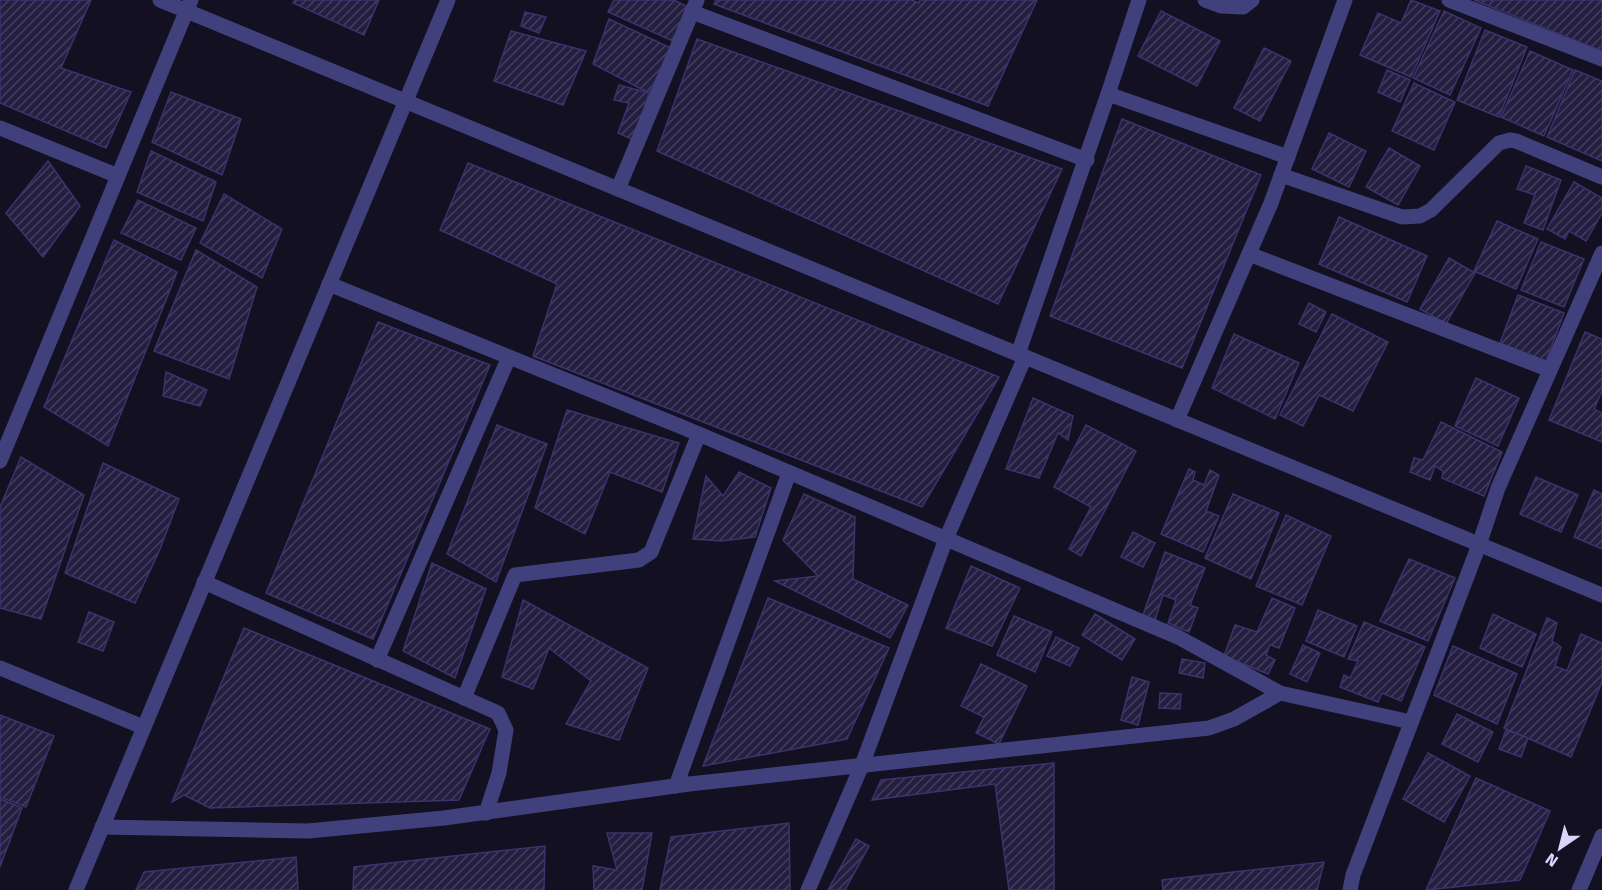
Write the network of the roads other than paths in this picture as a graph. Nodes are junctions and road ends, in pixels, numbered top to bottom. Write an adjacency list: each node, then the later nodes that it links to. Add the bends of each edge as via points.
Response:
1 (160, 0): 8 (street)
2 (448, 0): 12 (street)
3 (1139, 0): 11 (street)
4 (1205, 0): 5 (street, via 1221,6 1243,7)
5 (1252, 0)
6 (1345, 0): 14 (street)
7 (1449, 0): 10 (street)
8 (189, 6): 12 (street); 17 (street)
9 (695, 6): 15 (street); 19 (street)
10 (1602, 59)
11 (1108, 94): 14 (street); 15 (street)
12 (405, 101): 19 (street); 22 (street)
13 (0, 128): 17 (street)
14 (1288, 158): 16 (street)
15 (1087, 160): 23 (street)
16 (1281, 175): 18 (street, via 1402,217 1420,216 1431,210 1498,143 1510,140); 21 (street)
17 (118, 176): 28 (street)
18 (1602, 177)
19 (618, 189): 23 (street)
20 (1602, 253): 25 (street)
21 (1249, 254): 25 (street); 26 (street)
22 (329, 284): 24 (street); 32 (street)
23 (1021, 356): 26 (street); 30 (street)
24 (509, 357): 27 (street); 34 (street)
25 (1550, 370): 31 (street, via 1498,488)
26 (1177, 420): 31 (street)
27 (699, 434): 29 (street); 37 (street, via 651,552 639,560 515,576)
28 (0, 461)
29 (789, 473): 30 (street); 41 (street)
30 (946, 539): 36 (street, via 1178,637); 40 (street)
31 (1479, 545): 33 (street); 38 (street)
32 (204, 582): 34 (street); 39 (street)
33 (1602, 595)
34 (377, 660): 37 (street)
35 (0, 668): 39 (street)
36 (1280, 693): 38 (street); 40 (street, via 1209,728)
37 (464, 698): 42 (street, via 498,713 506,725 499,772)
38 (1412, 722): 47 (street)
39 (143, 727): 43 (street)
40 (862, 765): 41 (street); 46 (street)
41 (676, 786): 42 (street)
42 (486, 813): 43 (street, via 308,831)
43 (102, 827): 45 (street)
44 (1602, 836): 48 (street)
45 (76, 890)
46 (808, 890)
47 (1350, 890)
48 (1579, 890)

